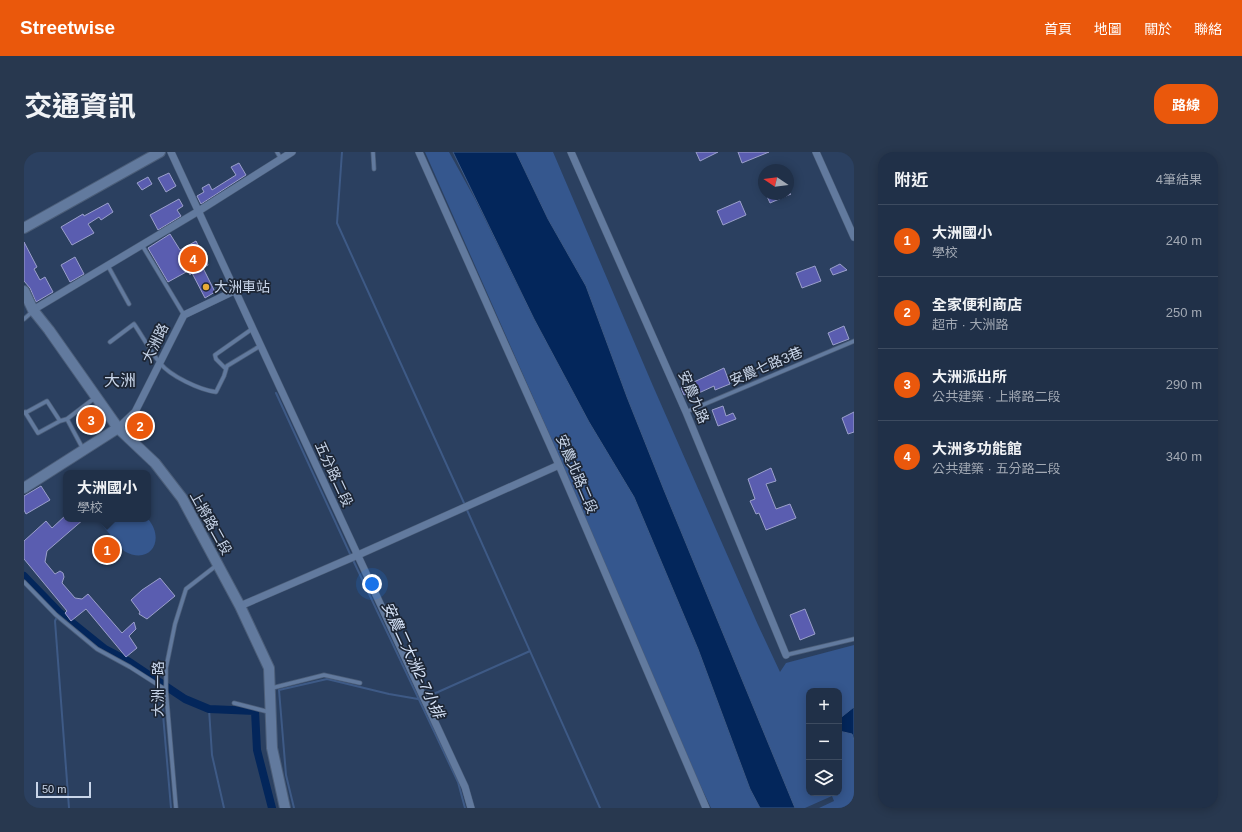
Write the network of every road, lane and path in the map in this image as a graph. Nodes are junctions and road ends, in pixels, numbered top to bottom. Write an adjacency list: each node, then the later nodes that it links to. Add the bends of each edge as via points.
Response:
1 (160, 152): 11 (main road)
2 (171, 152): 10 (street, 五分路二段)
3 (292, 152): 8 (street)
4 (373, 152): 9 (lane)
5 (419, 152): 34 (street, 安農北路二段)
6 (571, 152): 28 (street, 安農九路)
7 (816, 152): 12 (street)
8 (279, 155): 10 (street)
9 (374, 169)
10 (197, 212): 13 (street); 16 (street, 五分路二段)
11 (24, 228)
12 (854, 237)
13 (142, 245): 14 (street); 19 (lane)
14 (108, 266): 17 (lane); 18 (street)
15 (24, 291): 18 (main road, 上將路二段)
16 (234, 291): 19 (street, 大洲路); 21 (street, 五分路二段)
17 (129, 304)
18 (33, 310): 20 (lane); 27 (main road, 上將路二段)
19 (184, 315): 25 (street, 大洲路)
20 (24, 319)
21 (252, 329): 24 (street, 五分路二段); 26 (lane, via 215,355 216,360)
22 (854, 341): 28 (lane, 安農七路3巷)
23 (110, 342): 25 (lane, via 134,324)
24 (260, 346): 26 (lane); 36 (street, 五分路二段)
25 (160, 364): 26 (lane, via 173,374 206,391 216,392); 32 (street, 大洲路, via 135,412)
26 (226, 369)
27 (96, 397): 30 (lane); 32 (main road, 上將路二段)
28 (686, 412): 41 (street, 安農九路)
29 (25, 413): 31 (lane, via 38,433); 31 (lane, via 47,401)
30 (66, 419): 31 (lane); 33 (lane)
31 (60, 421)
32 (118, 428): 33 (main road); 37 (main road, 上將路二段, via 155,463 182,498)
33 (84, 450): 35 (main road)
34 (559, 465): 36 (street); 50 (street, 安農北路二段)
35 (24, 488)
36 (358, 556): 39 (street); 49 (street, 五分路二段, via 465,787)
37 (218, 564): 39 (main road, 上將路二段); 44 (lane, 大洲一路, via 186,589 175,624 166,668)
38 (24, 582): 44 (lane, via 56,614 97,648)
39 (240, 606): 43 (main road, 上將路二段, via 269,668)
40 (854, 639): 41 (lane)
41 (786, 656)
42 (360, 683): 43 (lane, via 324,675)
43 (270, 688): 46 (main road, 上將路二段)
44 (166, 690): 47 (lane, 大洲一路)
45 (234, 703): 46 (lane)
46 (270, 712): 48 (main road, 上將路二段, via 272,748)
47 (176, 808)
48 (285, 808)
49 (471, 808)
50 (706, 808)

